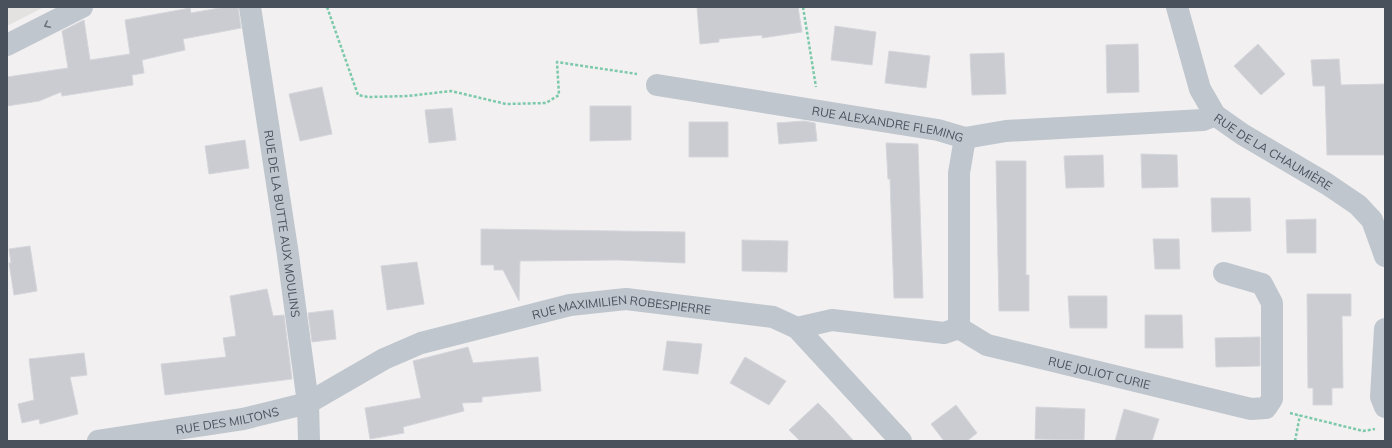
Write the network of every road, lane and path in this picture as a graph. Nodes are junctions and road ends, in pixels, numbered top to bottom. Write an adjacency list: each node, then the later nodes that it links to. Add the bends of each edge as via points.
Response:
1 (82, 7): 6 (street, one-way to 6)
2 (250, 7): 17 (street, RUE DE LA BUTTE AUX MOULINS)
3 (326, 7): 7 (path, via 358,95 408,96 451,91 506,104 546,103 559,95 557,62 650,76)
4 (803, 7): 8 (path)
5 (1177, 7): 9 (street, RUE DE LA CHAUMIÈRE, via 1200,89)
6 (7, 45)
7 (657, 85): 8 (street, RUE ALEXANDRE FLEMING)
8 (820, 110): 10 (street, RUE ALEXANDRE FLEMING, via 938,130)
9 (1215, 115): 10 (street, RUE ALEXANDRE FLEMING, via 1203,120 1006,131); 11 (street, RUE DE LA CHAUMIÈRE)
10 (965, 138): 15 (street, via 959,173)
11 (1379, 218): 12 (street, RUE DE LA CHAUMIÈRE)
12 (1385, 256)
13 (1224, 273): 19 (street, via 1262,284 1272,302 1272,399)
14 (797, 328): 15 (street, via 832,320 944,333); 17 (street, RUE MAXIMILIEN ROBESPIERRE, via 773,317 626,299 570,305 421,343 384,359); 24 (street, RUE MAXIMILIEN ROBESPIERRE)
15 (959, 328): 19 (street, RUE JOLIOT CURIE, via 987,345 1251,409)
16 (1385, 329): 18 (street, via 1381,397)
17 (308, 402): 22 (street, RUE DES MILTONS, via 243,420); 23 (street, RUE DE LA BUTTE AUX MOULINS)
18 (1385, 407)
19 (1266, 408): 20 (path)
20 (1300, 415): 21 (path, via 1363,431); 25 (path)
21 (1378, 428)
22 (98, 441)
23 (309, 441)
24 (901, 441)
25 (1295, 441)

